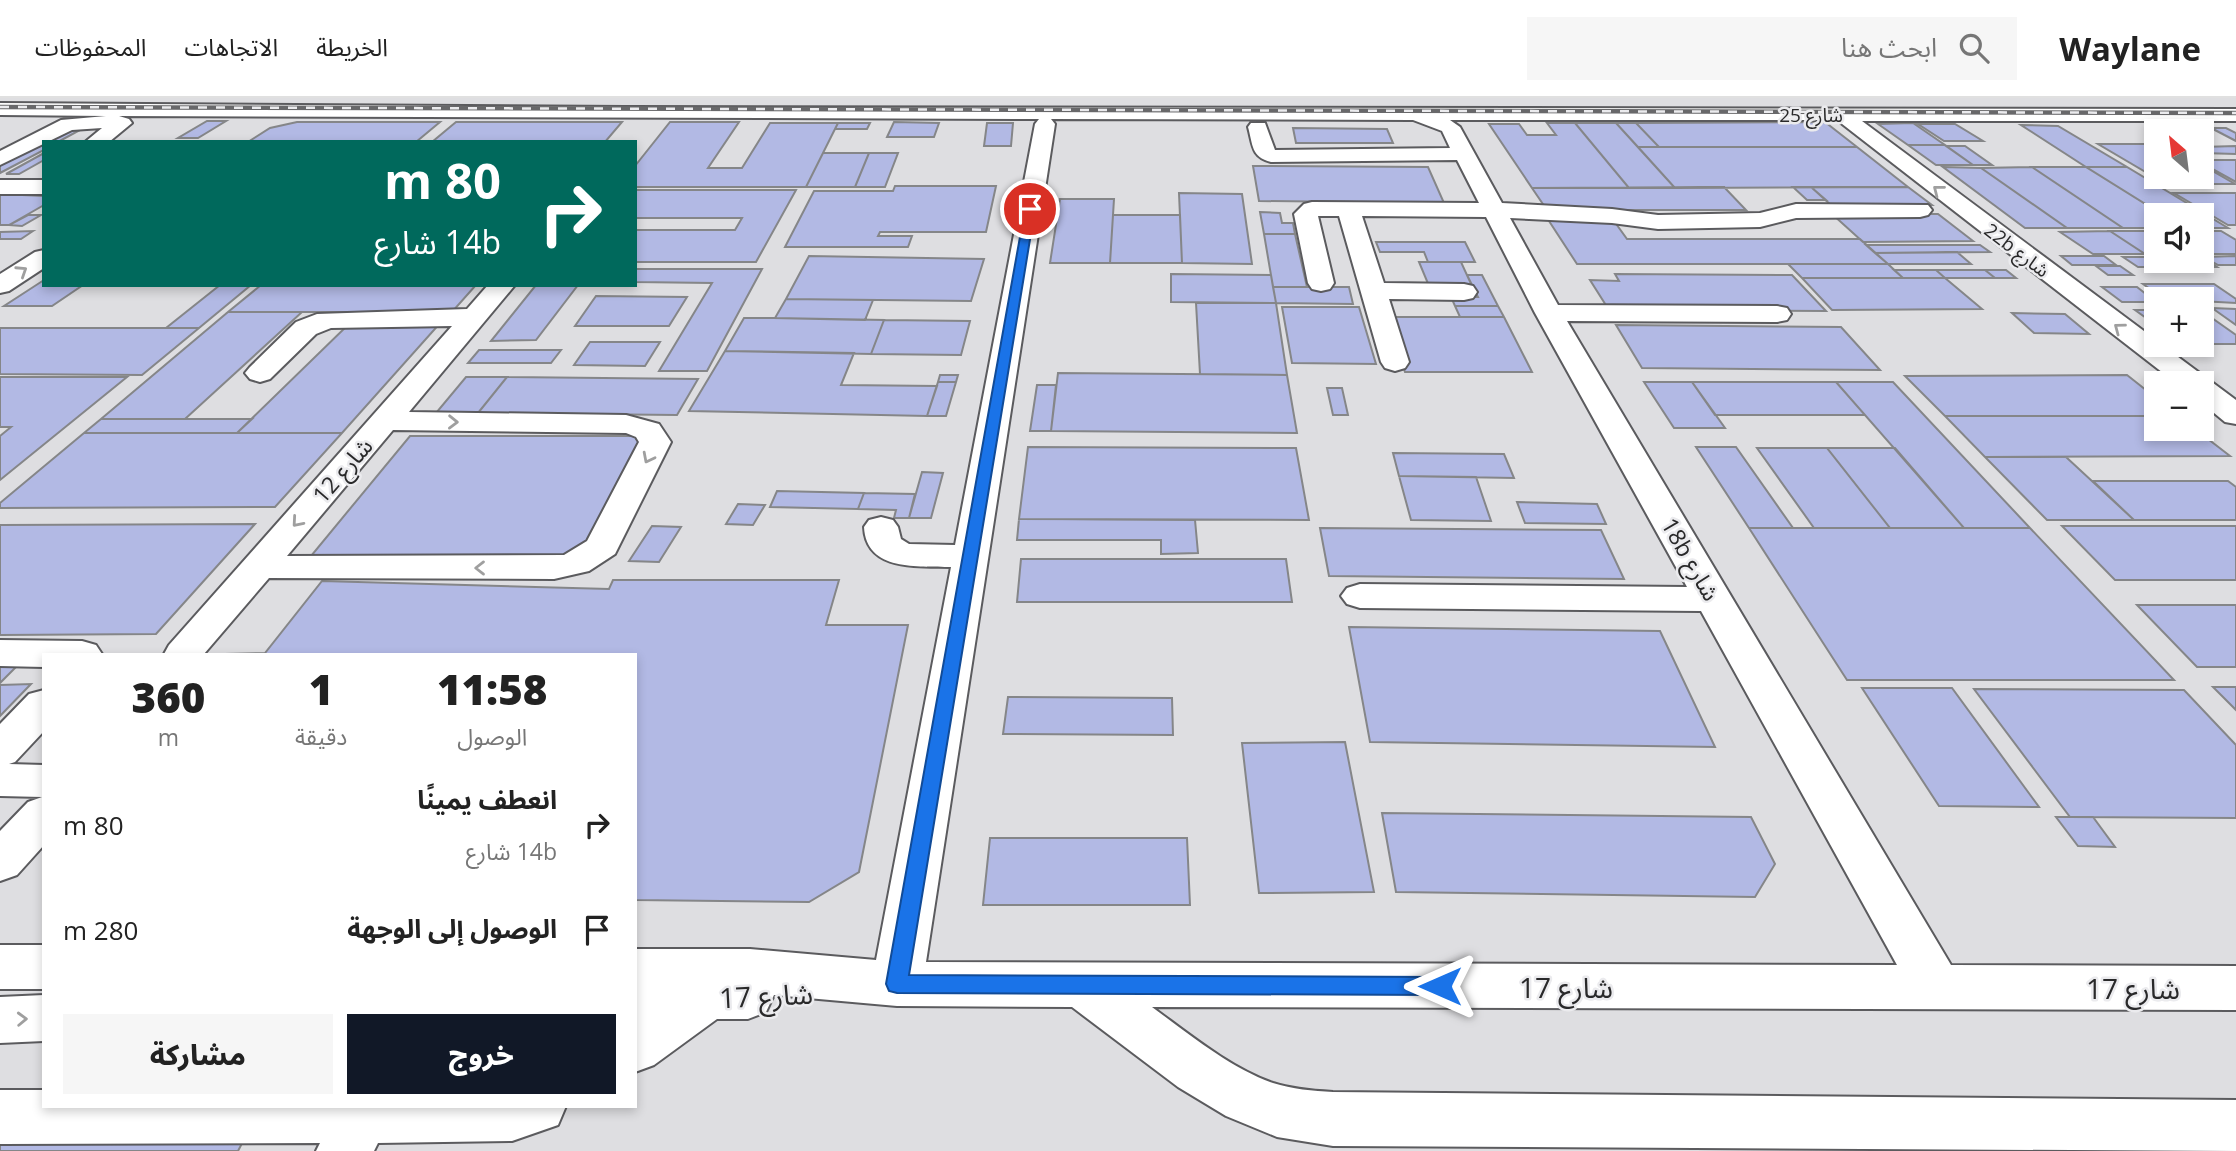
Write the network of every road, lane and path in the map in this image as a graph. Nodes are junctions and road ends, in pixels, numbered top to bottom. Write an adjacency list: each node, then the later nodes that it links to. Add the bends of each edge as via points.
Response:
1 (36, 98): 11 (street, شارع 25)
2 (666, 101): 3 (street, شارع 25); 11 (street, شارع 25)
3 (1379, 102): 4 (street, شارع 25)
4 (1684, 102): 5 (street, شارع 25)
5 (1893, 103): 6 (street, شارع 25)
6 (2236, 107)
7 (0, 109): 11 (street, شارع 25)
8 (130, 110): 9 (street, شارع 25); 11 (street, شارع 25); 20 (street)
9 (184, 111): 10 (street, شارع 25); 11 (street, via 155,120)
10 (291, 111): 17 (street, شارع 25, via 630,122); 22 (street)
11 (110, 114): 23 (street); 26 (street, via 122,123 68,124)
12 (1415, 114): 13 (street, شارع 25); 17 (street, شارع 25); 24 (street)
13 (1484, 114): 14 (street, شارع 25); 24 (street)
14 (1842, 115): 15 (street, شارع 25); 43 (street, 22b شارع, one-way to 14)
15 (2203, 115): 16 (street, شارع 25); 18 (street)
16 (2236, 115)
17 (1047, 117): 49 (street)
18 (2236, 122)
19 (0, 124): 20 (street)
20 (34, 124): 25 (street)
21 (1258, 127): 24 (street, via 1266,154 1271,156)
22 (235, 131)
23 (96, 140)
24 (1457, 141): 29 (street, 18b شارع)
25 (0, 145)
26 (0, 159)
27 (0, 187): 28 (street)
28 (42, 187)
29 (1493, 210): 30 (street, via 1612,215 1658,222 1760,220 1796,211); 31 (street); 39 (street, 18b شارع)
30 (1920, 210)
31 (1351, 218): 32 (street); 34 (street, via 1320,208 1307,211); 37 (street)
32 (1426, 227)
33 (42, 258): 35 (street, one-way to 33)
34 (1321, 283)
35 (0, 285)
36 (500, 287): 41 (street, شارع 12)
37 (1374, 291): 38 (street); 42 (street)
38 (1464, 292)
39 (1549, 313): 40 (street); 52 (street, 18b شارع)
40 (1777, 314)
41 (474, 317): 44 (street, via 327,320 306,328); 47 (street, شارع 12)
42 (1395, 362)
43 (2178, 371)
44 (260, 373)
45 (2214, 398): 46 (street)
46 (2236, 415)
47 (384, 421): 50 (street, شارع 12, one-way to 50); 50 (street, one-way to 50, via 626,424 644,428 654,442 602,546 579,562 545,568)
48 (881, 527): 49 (street, via 887,547 905,555)
49 (971, 556): 65 (street)
50 (259, 567): 54 (street, شارع 12)
51 (1360, 596): 52 (street)
52 (1714, 599): 67 (street, 18b شارع)
53 (0, 653): 55 (street)
54 (184, 653)
55 (42, 654)
56 (42, 706): 57 (street)
57 (0, 751)
58 (0, 780): 59 (street)
59 (42, 781)
60 (42, 816): 61 (street)
61 (0, 862)
62 (0, 967): 63 (street)
63 (42, 967)
64 (637, 971): 65 (street, شارع 17, via 750,971)
65 (897, 984): 66 (street, شارع 17); 69 (street, شارع 17)
66 (1082, 985): 67 (street, شارع 17); 76 (street, via 1214,1080 1260,1104 1301,1117)
67 (1937, 988): 68 (street, شارع 17)
68 (2236, 988)
69 (706, 998): 70 (street, شارع 17); 73 (street)
70 (637, 999)
71 (42, 1018): 72 (street, one-way to 71)
72 (0, 1020)
73 (637, 1047)
74 (532, 1108): 77 (street)
75 (0, 1116): 77 (street)
76 (2231, 1121)
77 (353, 1134)

